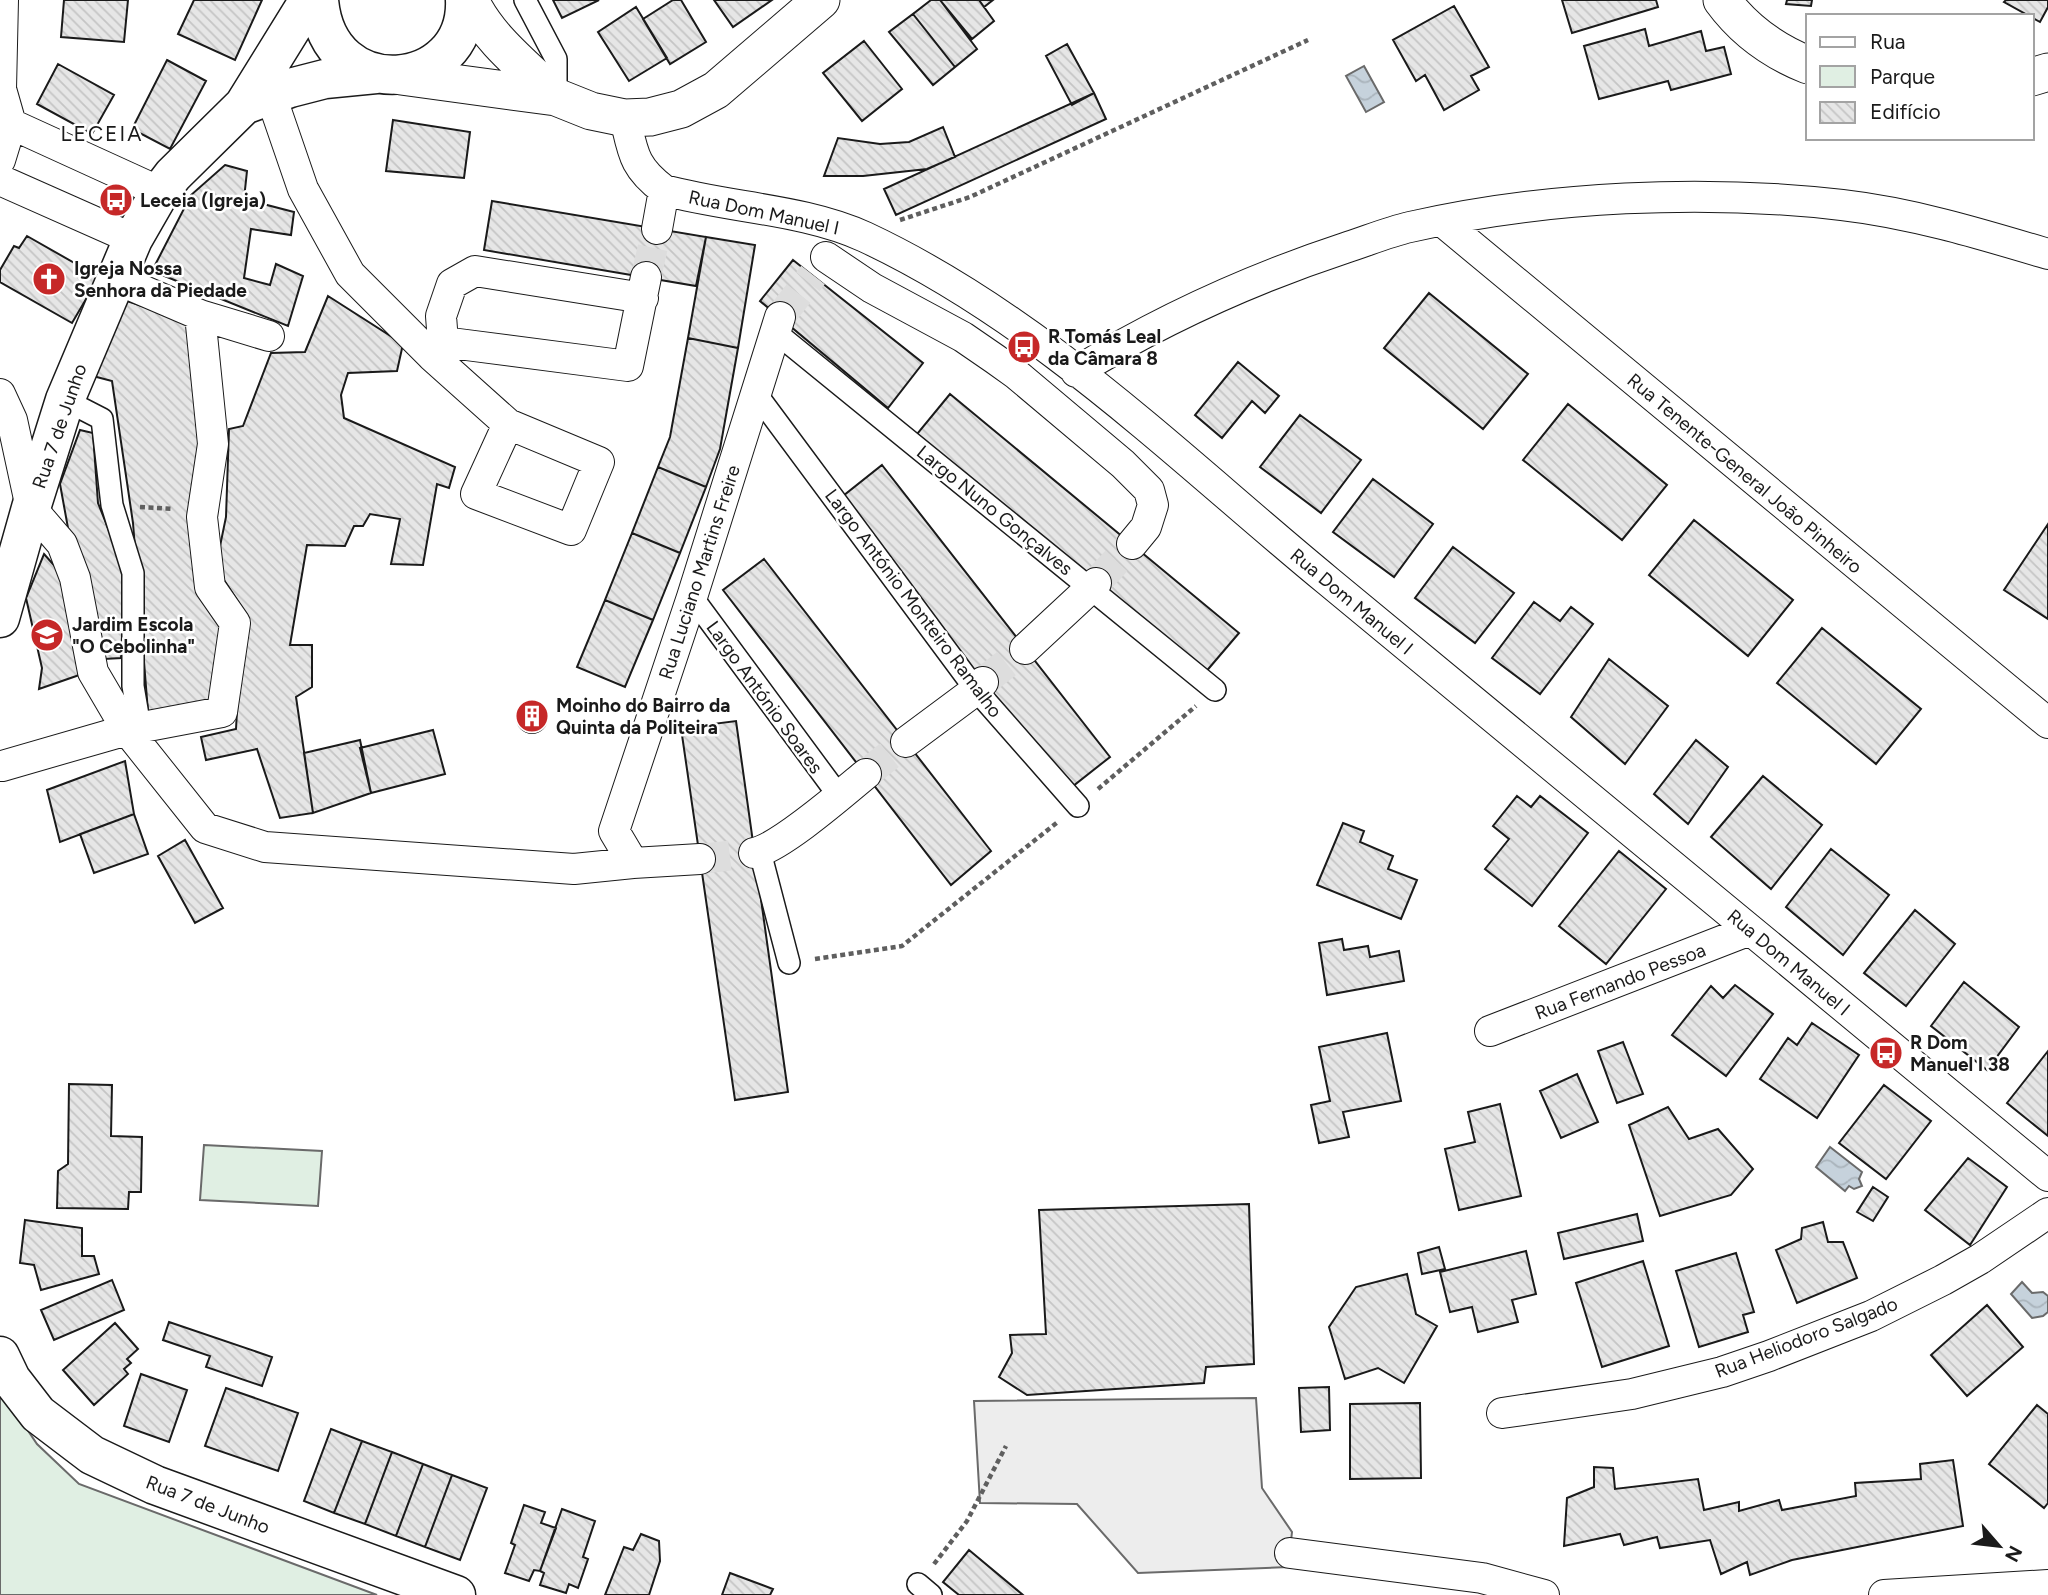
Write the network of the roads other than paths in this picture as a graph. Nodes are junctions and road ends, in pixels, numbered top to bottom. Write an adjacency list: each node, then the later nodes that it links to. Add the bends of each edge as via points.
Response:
1 (3, 0): 10 (street)
2 (309, 0): 12 (main road)
3 (319, 0): 9 (main road, via 323,25 334,47 353,64)
4 (468, 0): 9 (main road, via 459,34 445,54 425,68); 11 (street, via 493,35)
5 (525, 0): 11 (street, via 555,59)
6 (821, 0): 13 (street, via 716,90 681,109)
7 (1722, 0): 8 (street, via 1738,21 1763,41)
8 (1806, 64)
9 (388, 75): 11 (street); 12 (main road, via 325,79)
10 (0, 89): 14 (street)
11 (556, 97): 13 (street)
12 (257, 100): 17 (main road, Rua 7 de Junho); 28 (street, via 350,274)
13 (625, 118): 18 (street, Rua Dom Manuel I, via 635,160)
14 (11, 124): 15 (street); 17 (street)
15 (0, 160)
16 (0, 180): 22 (street)
17 (166, 184): 22 (main road, Rua 7 de Junho)
18 (664, 190): 20 (street, Rua Dom Manuel I); 21 (street)
19 (1443, 222): 23 (street, via 1525,207 1658,197 1749,197 1845,205 1939,223); 29 (street, via 1409,227 1284,268 1130,339); 42 (street, Rua Tenente-General João Pinheiro)
20 (838, 225): 29 (street, Rua Dom Manuel I, via 911,260 1023,329); 35 (street, via 819,266 872,288 995,359 1149,490 1153,505 1146,527)
21 (656, 229)
22 (133, 239): 24 (main road, Rua 7 de Junho)
23 (2048, 254)
24 (116, 279): 25 (street); 32 (main road, Rua 7 de Junho)
25 (200, 315): 27 (street); 43 (street, via 213,444 202,517 210,587 235,623 222,712)
26 (777, 324): 31 (street, Rua Luciano Martins Freire); 36 (street, Largo Nuno Gonçalves)
27 (269, 336)
28 (438, 349): 28 (street, via 628,366 644,288 475,271 452,284 441,316); 33 (street)
29 (1076, 372): 52 (street, Rua Dom Manuel I)
30 (0, 394): 34 (street, via 12,420)
31 (757, 395): 37 (street, Rua Luciano Martins Freire); 40 (street, Largo António Monteiro Ramalho)
32 (65, 400): 34 (main road, Rua 7 de Junho); 43 (street, via 102,419 112,505 133,573)
33 (508, 424)
34 (31, 508): 38 (main road, Rua 7 de Junho); 43 (street, via 62,544 75,578 93,672)
35 (1132, 544)
36 (1094, 586): 39 (street); 41 (street, Largo Nuno Gonçalves)
37 (692, 597): 47 (street, Largo António Soares); 51 (street, Rua Luciano Martins Freire, via 614,831)
38 (0, 618)
39 (1025, 649)
40 (979, 686): 44 (street); 48 (street, Largo António Monteiro Ramalho)
41 (1215, 690)
42 (2048, 723)
43 (134, 729): 45 (street); 51 (street, via 205,828 265,847 574,869)
44 (906, 742)
45 (2, 766)
46 (866, 775): 47 (street)
47 (839, 796): 49 (street, via 784,838)
48 (1078, 806)
49 (757, 852): 53 (street)
50 (700, 859): 51 (street)
51 (633, 863)
52 (1751, 930): 54 (street, Rua Fernando Pessoa); 55 (street, Rua Dom Manuel I)
53 (789, 963)
54 (1490, 1031)
55 (2048, 1176)
56 (2048, 1213): 58 (street, Rua Heliodoro Salgado, via 1943,1280 1871,1316 1769,1356 1632,1394)
57 (0, 1356): 61 (main road, Rua 7 de Junho, via 38,1414 92,1455 155,1485)
58 (1502, 1413)
59 (1290, 1553): 62 (street, via 1482,1578)
60 (2048, 1585): 63 (street)
61 (456, 1595)
62 (1544, 1595)
63 (1884, 1595)

